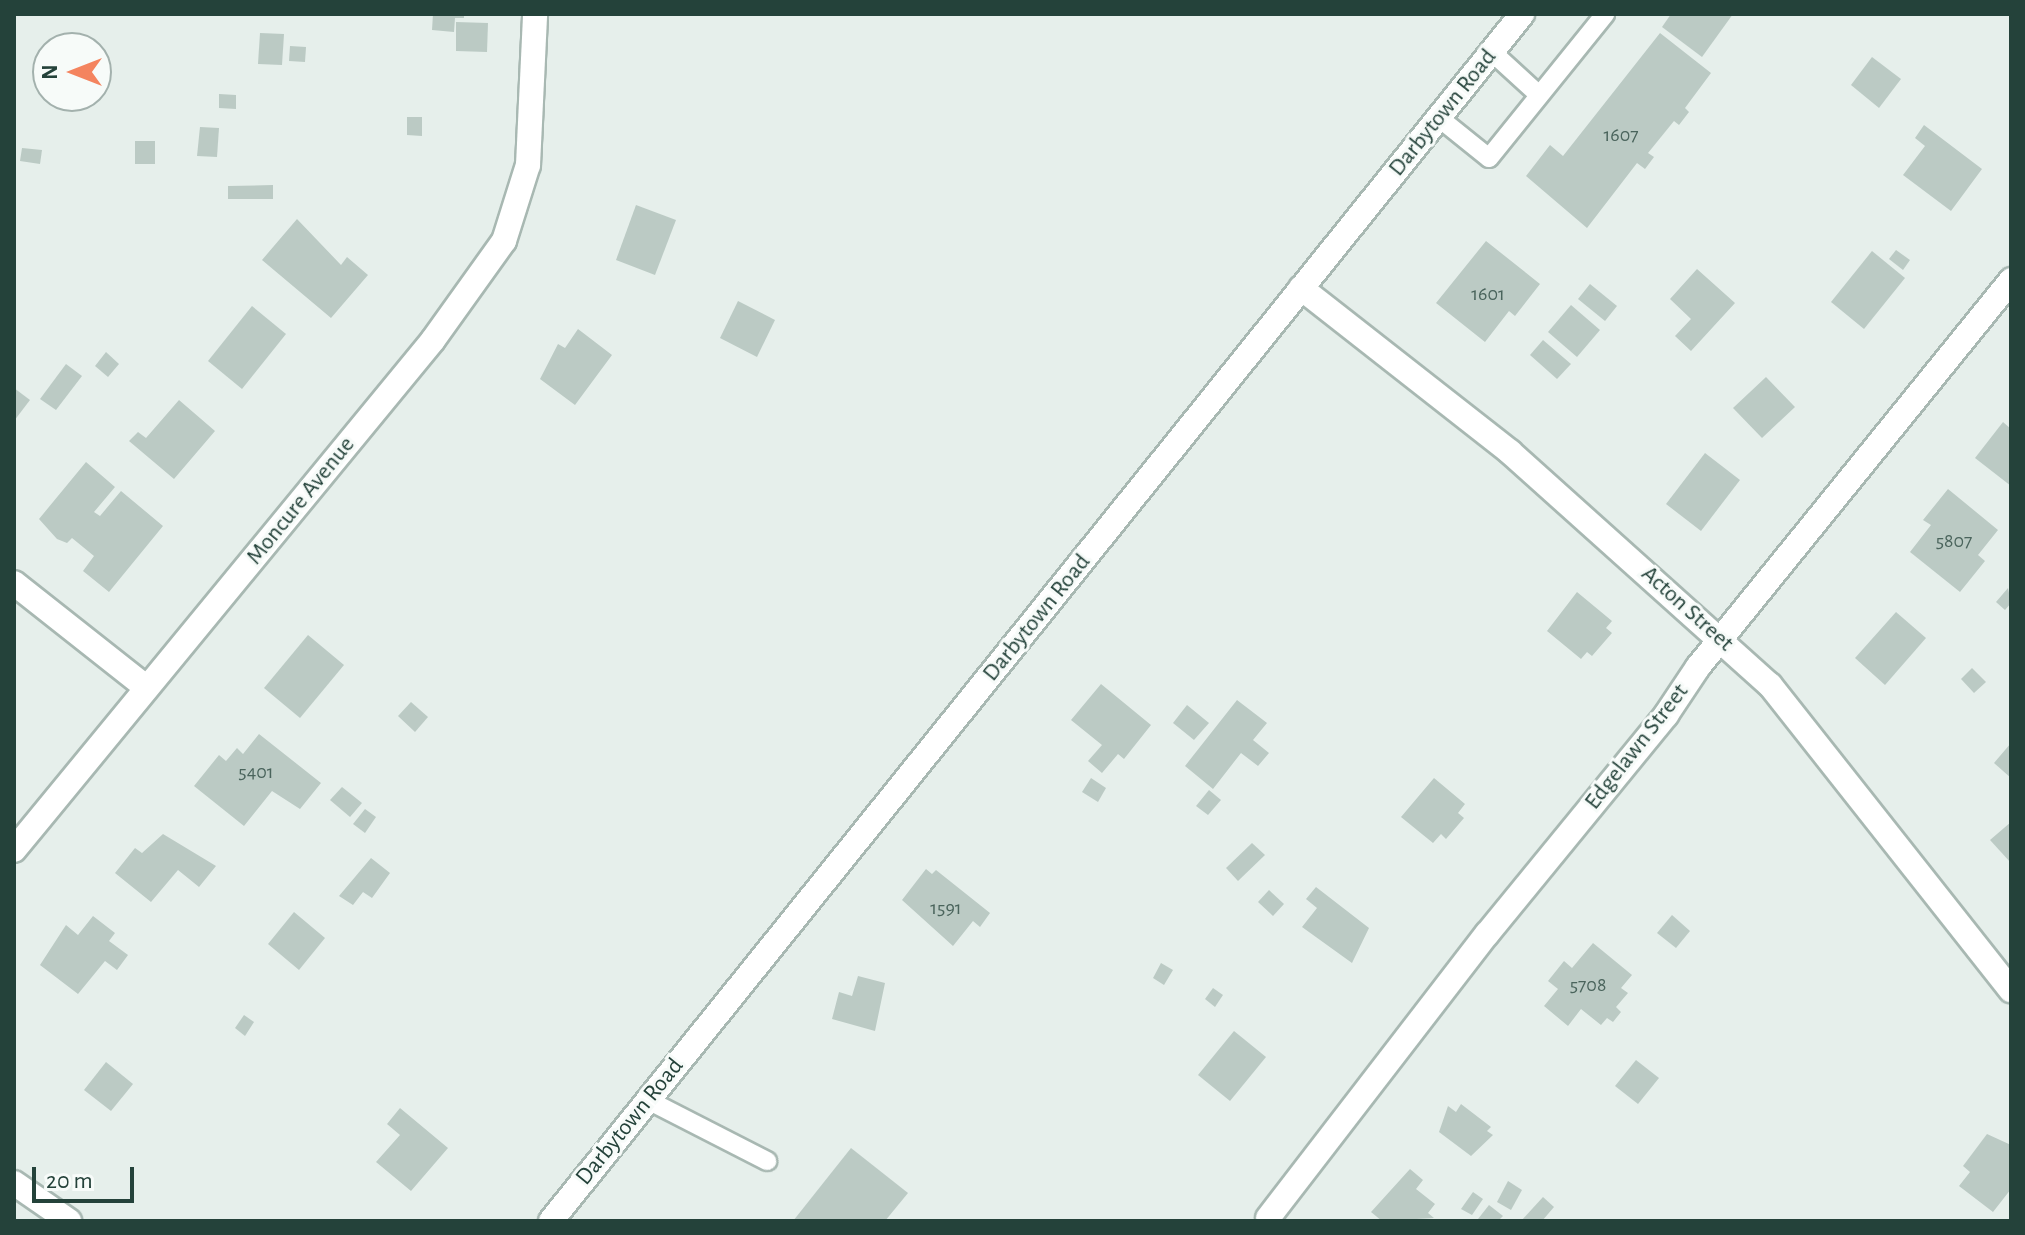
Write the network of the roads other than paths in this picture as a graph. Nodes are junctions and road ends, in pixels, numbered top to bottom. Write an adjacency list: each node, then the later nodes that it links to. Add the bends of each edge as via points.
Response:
1 (535, 14): 11 (street, Moncure Avenue, via 528,165 504,241 433,340)
2 (1522, 14): 4 (street, Darbytown Road)
3 (1605, 14): 5 (lane)
4 (1492, 52): 5 (lane); 6 (street, Darbytown Road)
5 (1539, 95): 6 (lane, via 1489,158)
6 (1438, 117): 8 (street, Darbytown Road)
7 (2011, 280): 10 (street, Edgelawn Street)
8 (1301, 288): 10 (street, Acton Street, via 1510,452); 14 (street, Darbytown Road)
9 (14, 583): 11 (street)
10 (1721, 639): 13 (street, Acton Street, via 1770,685); 17 (street, Edgelawn Street)
11 (147, 688): 12 (street, Moncure Avenue)
12 (14, 850)
13 (2011, 990)
14 (648, 1100): 15 (lane); 19 (street, Darbytown Road)
15 (767, 1161)
16 (14, 1183): 18 (street)
17 (1268, 1218)
18 (69, 1221)
19 (551, 1221)

